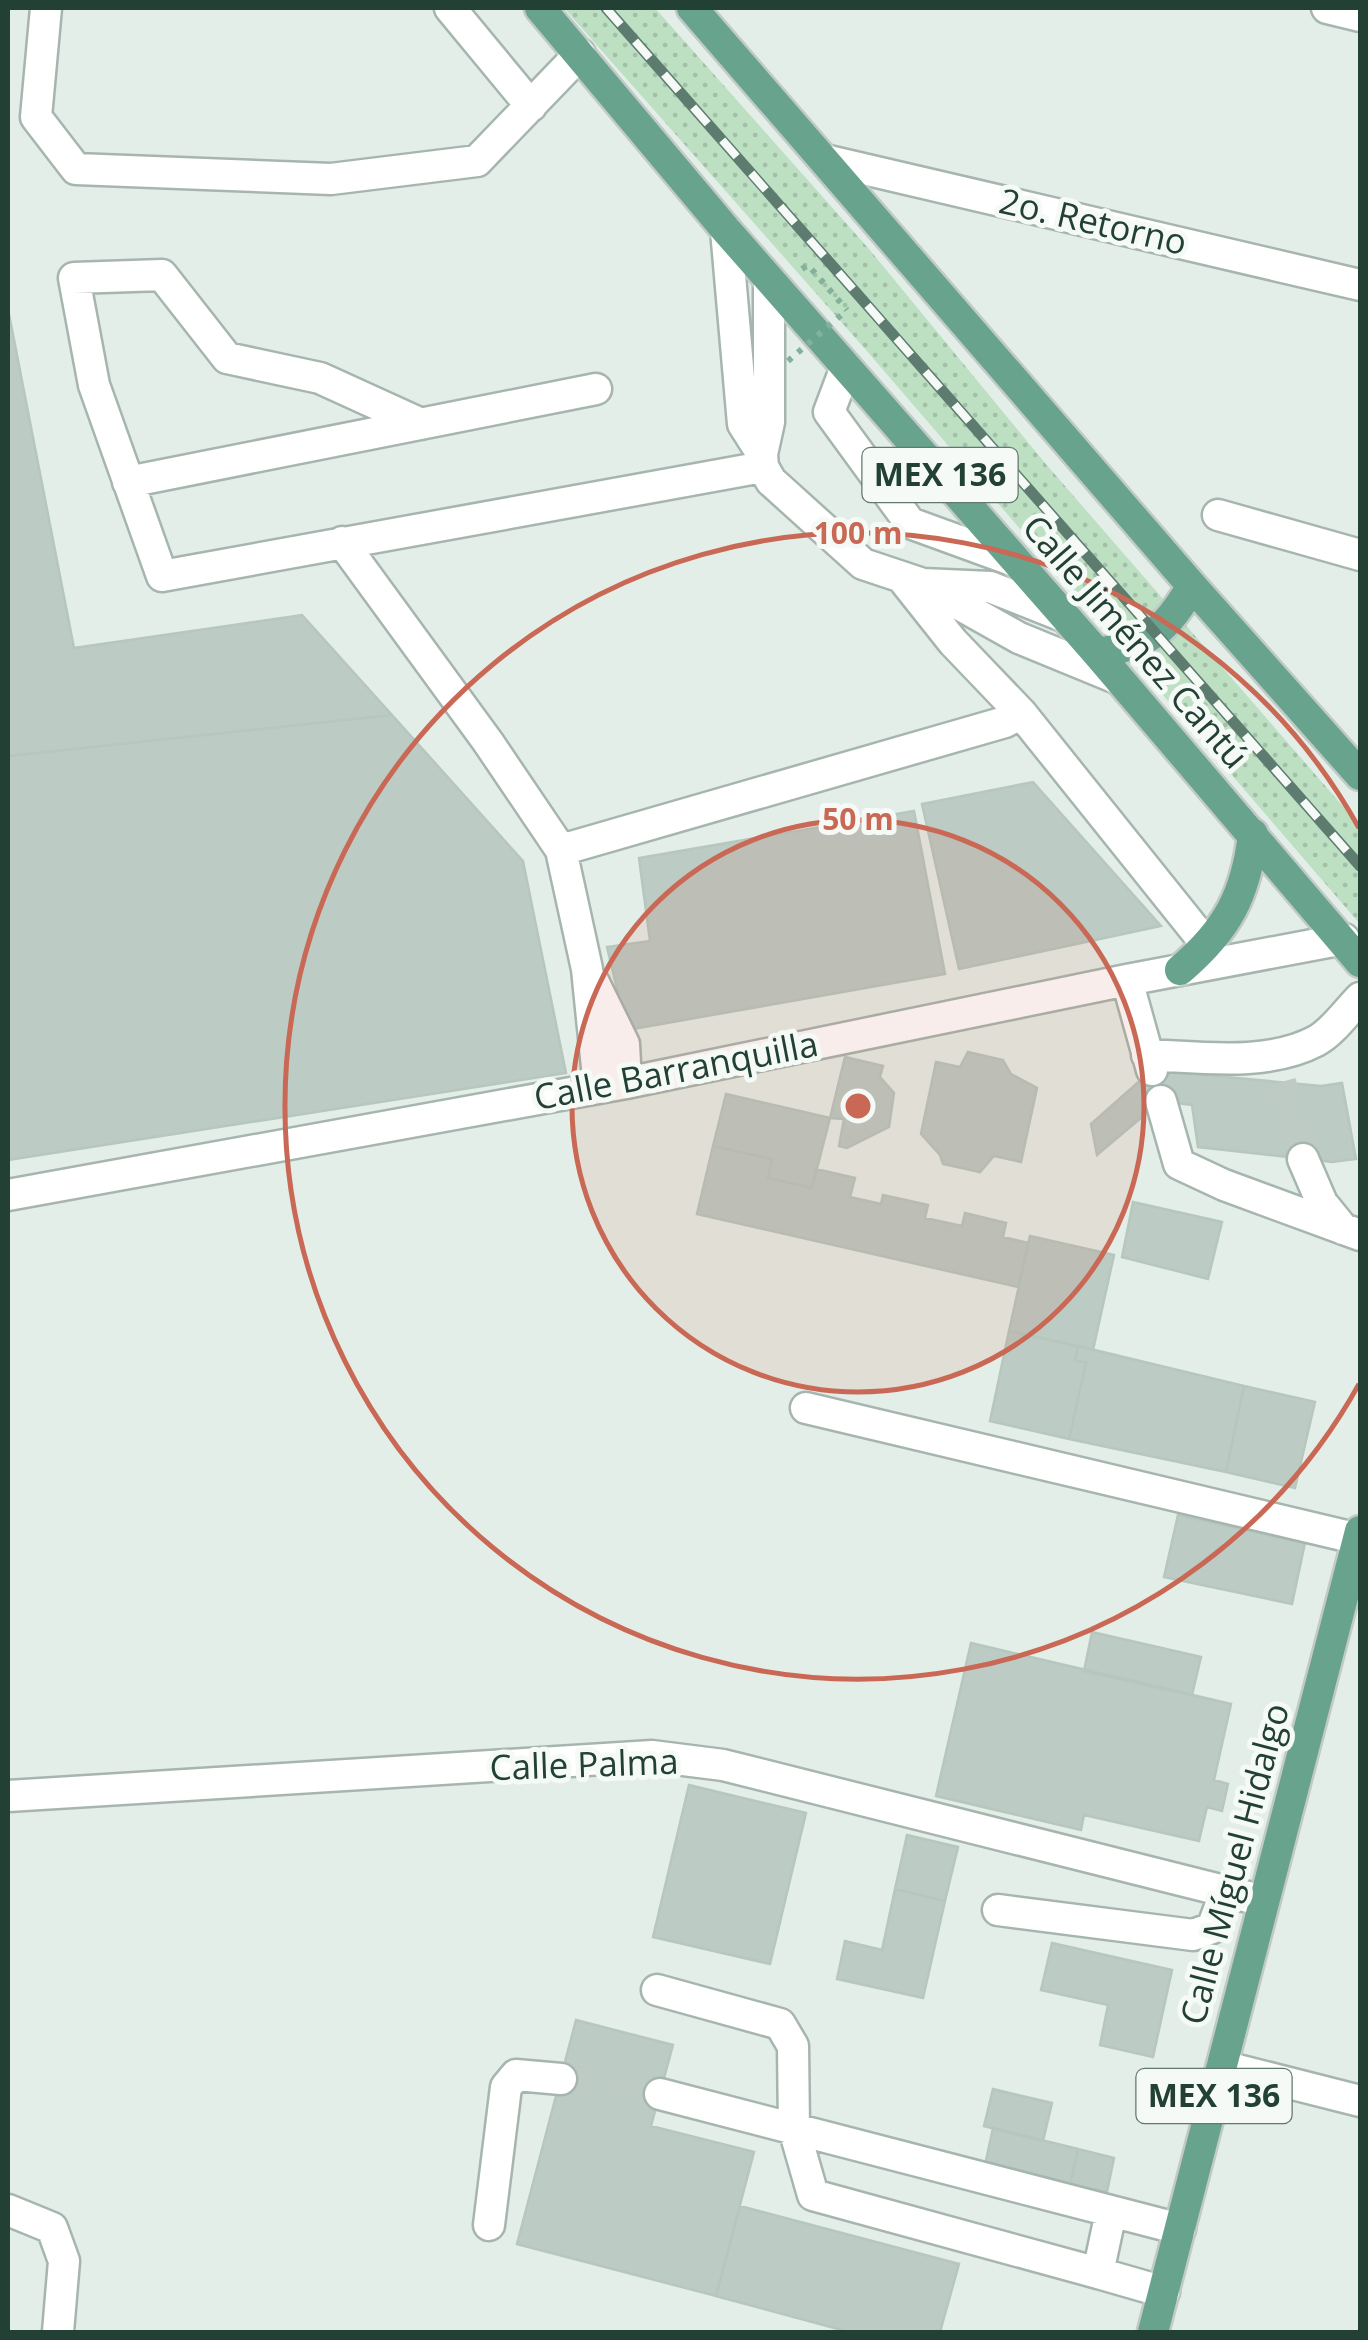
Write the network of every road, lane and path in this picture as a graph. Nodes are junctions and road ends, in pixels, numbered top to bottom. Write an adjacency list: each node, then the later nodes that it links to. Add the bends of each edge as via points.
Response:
1 (46, 8): 8 (street, via 36,118 76,169 330,180 476,161)
2 (450, 8): 8 (street)
3 (540, 8): 7 (main road, Calle Jiménez Cantú / MEX 136)
4 (692, 8): 9 (main road, MEX 136)
5 (1327, 8): 6 (street)
6 (1360, 16)
7 (580, 54): 8 (street); 10 (main road, Calle Jiménez Cantú / MEX 136)
8 (531, 106)
9 (825, 160): 13 (street, 2o. Retorno); 25 (main road, MEX 136)
10 (726, 230): 12 (main road, Calle Jiménez Cantú / MEX 136); 18 (street, via 743,424)
11 (808, 265): 14 (path, bridge, via 847,310)
12 (769, 280): 15 (main road, Calle Jiménez Cantú / MEX 136); 18 (street)
13 (1360, 285)
14 (788, 362)
15 (846, 367): 23 (main road, Calle Jiménez Cantú / MEX 136); 23 (street, via 830,412 910,523)
16 (596, 389): 17 (street)
17 (420, 424): 19 (street); 19 (street, via 320,378 226,358 162,275 74,278 94,385)
18 (763, 461): 21 (street); 24 (street, via 771,481 863,564)
19 (128, 482): 21 (street, via 162,576)
20 (1218, 516): 22 (street)
21 (342, 542): 32 (street)
22 (1360, 555)
23 (1016, 562): 26 (main road, Calle Jiménez Cantú / MEX 136)
24 (913, 582): 26 (street, via 990,588); 28 (street, via 1019,638); 29 (street, via 953,642)
25 (1192, 586): 27 (main road, via 1157,634); 30 (main road, MEX 136)
26 (1064, 616): 27 (main road, Calle Jiménez Cantú / MEX 136)
27 (1097, 653): 28 (main road, Calle Jiménez Cantú / MEX 136)
28 (1119, 679): 31 (main road, Calle Jiménez Cantú / MEX 136)
29 (1021, 714): 32 (street); 33 (street)
30 (1360, 775)
31 (1253, 834): 33 (main road, via 1243,888); 34 (main road, Calle Jiménez Cantú / MEX 136)
32 (562, 850): 38 (street, via 587,969 624,1044)
33 (1208, 945): 35 (main road)
34 (1355, 948): 35 (street, Calle Barranquilla)
35 (1180, 970): 36 (street, Calle Barranquilla)
36 (1127, 980): 37 (street, via 1149,1063 1230,1058 1278,1068 1290,1052 1320,1040); 38 (street, Calle Barranquilla)
37 (1360, 998)
38 (612, 1085): 41 (street, Calle Barranquilla)
39 (1160, 1101): 42 (street, via 1179,1164)
40 (1303, 1159): 42 (street, via 1322,1203)
41 (8, 1196)
42 (1352, 1232)
43 (806, 1408): 44 (street)
44 (1360, 1535): 47 (main road, Calle Míguel Hidalgo / MEX 136)
45 (8, 1796): 46 (street, Calle Palma, via 652,1756 723,1766)
46 (1226, 1891): 47 (street, Calle Palma); 48 (street, via 1212,1928 1192,1935)
47 (1264, 1901): 50 (main road, Calle Míguel Hidalgo / MEX 136)
48 (998, 1910)
49 (657, 1990): 54 (street, via 780,2024 792,2046)
50 (1222, 2066): 53 (street); 58 (main road, Calle Míguel Hidalgo / MEX 136)
51 (560, 2079): 57 (street, via 516,2075 506,2087)
52 (660, 2094): 54 (street)
53 (1360, 2101)
54 (794, 2129): 56 (street); 59 (street, via 813,2195)
55 (8, 2210): 61 (street, via 52,2228 64,2261)
56 (1111, 2212): 58 (street); 59 (street)
57 (490, 2225)
58 (1180, 2229): 60 (main road, Calle Míguel Hidalgo / MEX 136)
59 (1098, 2273): 60 (street)
60 (1164, 2292): 62 (main road, Calle Míguel Hidalgo / MEX 136)
61 (58, 2332)
62 (1153, 2332)

